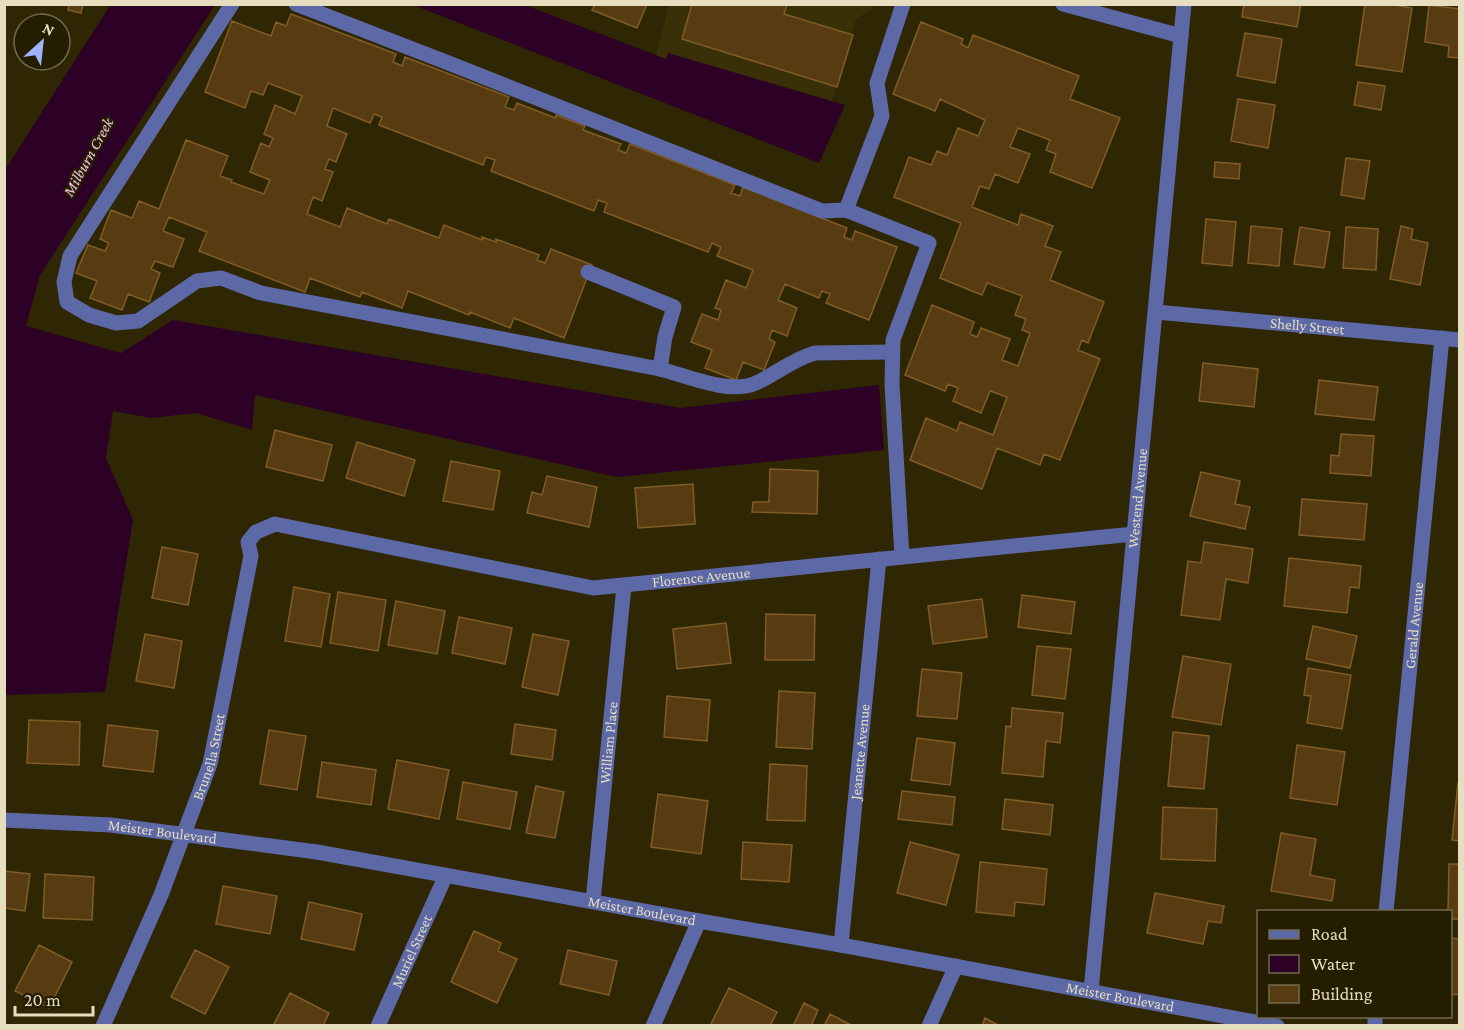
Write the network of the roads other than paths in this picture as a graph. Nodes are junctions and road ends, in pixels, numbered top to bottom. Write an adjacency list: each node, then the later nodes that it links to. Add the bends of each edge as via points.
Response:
1 (232, 4): 13 (street, via 70,256 64,282 67,302 89,315 116,323 138,321 197,281 221,278 261,293)
2 (296, 4): 7 (street, via 822,211)
3 (903, 4): 7 (street, via 878,83 882,116)
4 (1063, 4): 6 (street)
5 (1184, 4): 6 (street, Westend Avenue)
6 (1181, 36): 9 (street, Westend Avenue)
7 (846, 210): 12 (street, via 929,243)
8 (588, 272): 13 (street, via 674,307)
9 (1156, 312): 10 (street, Shelly Street); 15 (street, Westend Avenue)
10 (1442, 338): 11 (street, Shelly Street); 23 (street, Gerald Avenue)
11 (1460, 340)
12 (892, 352): 13 (street, via 815,353 754,384 734,387); 16 (street)
13 (660, 369)
14 (275, 524): 18 (street, Florence Avenue, via 593,588); 20 (street, Brunella Street, via 256,532 248,542 250,556 210,764)
15 (1134, 534): 16 (street, Florence Avenue); 27 (street, Westend Avenue)
16 (902, 557): 17 (street, Florence Avenue)
17 (879, 560): 18 (street, Florence Avenue); 25 (street, Jeanette Avenue)
18 (624, 586): 22 (street, William Place)
19 (4, 820): 20 (street, Meister Boulevard, via 111,825)
20 (185, 834): 21 (street, Meister Boulevard); 28 (street, Brunella Street)
21 (446, 875): 22 (street, Meister Boulevard); 29 (street, Muriel Street)
22 (593, 901): 24 (street, Meister Boulevard)
23 (1386, 910)
24 (699, 921): 25 (street, Meister Boulevard); 30 (street)
25 (841, 945): 26 (street, Meister Boulevard)
26 (956, 966): 27 (street, Meister Boulevard); 31 (street)
27 (1091, 991): 32 (street, Meister Boulevard)
28 (104, 1026)
29 (378, 1026)
30 (653, 1026)
31 (929, 1026)
32 (1277, 1026)

